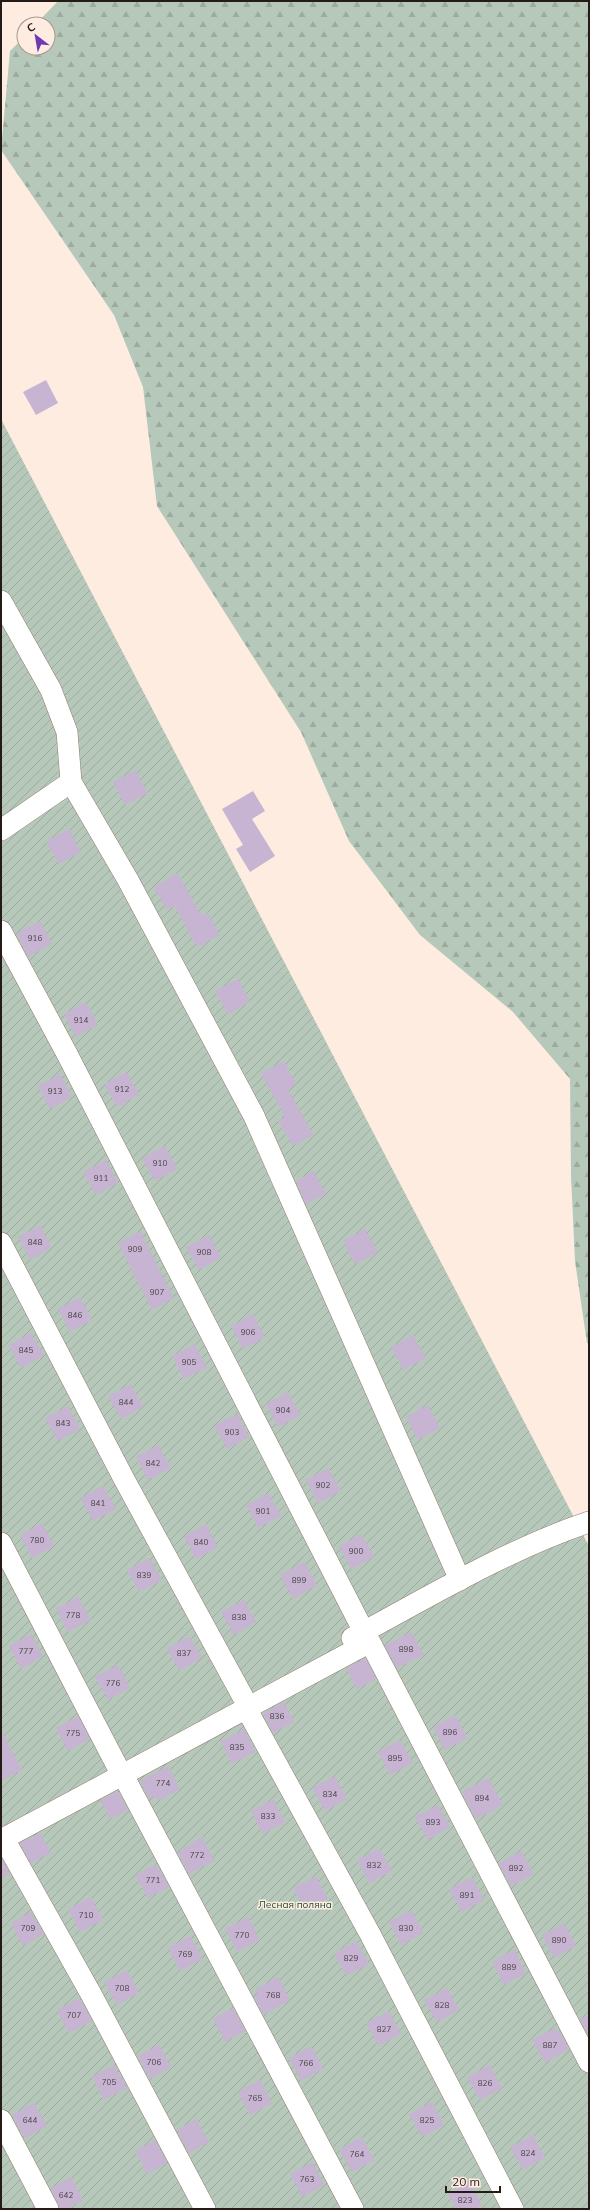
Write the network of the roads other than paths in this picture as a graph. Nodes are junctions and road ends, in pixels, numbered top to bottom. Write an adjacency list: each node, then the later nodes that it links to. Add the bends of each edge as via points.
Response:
1 (1, 601): 2 (street, via 51,690 67,732)
2 (72, 782): 3 (street); 8 (street, via 128,880 254,1116)
3 (1, 830)
4 (1, 931): 9 (street, via 66,1052)
5 (1, 1243): 10 (street)
6 (589, 1522): 8 (street, via 548,1536)
7 (1, 1543): 11 (street)
8 (460, 1580): 9 (street)
9 (364, 1632): 10 (street)
10 (245, 1703): 11 (street); 13 (street, via 370,1642); 18 (street, via 370,1934)
11 (120, 1770): 12 (street); 17 (street)
12 (2, 1832): 16 (street)
13 (589, 2062)
14 (1, 2120): 15 (street)
15 (48, 2209)
16 (205, 2209)
17 (353, 2209)
18 (513, 2209)

